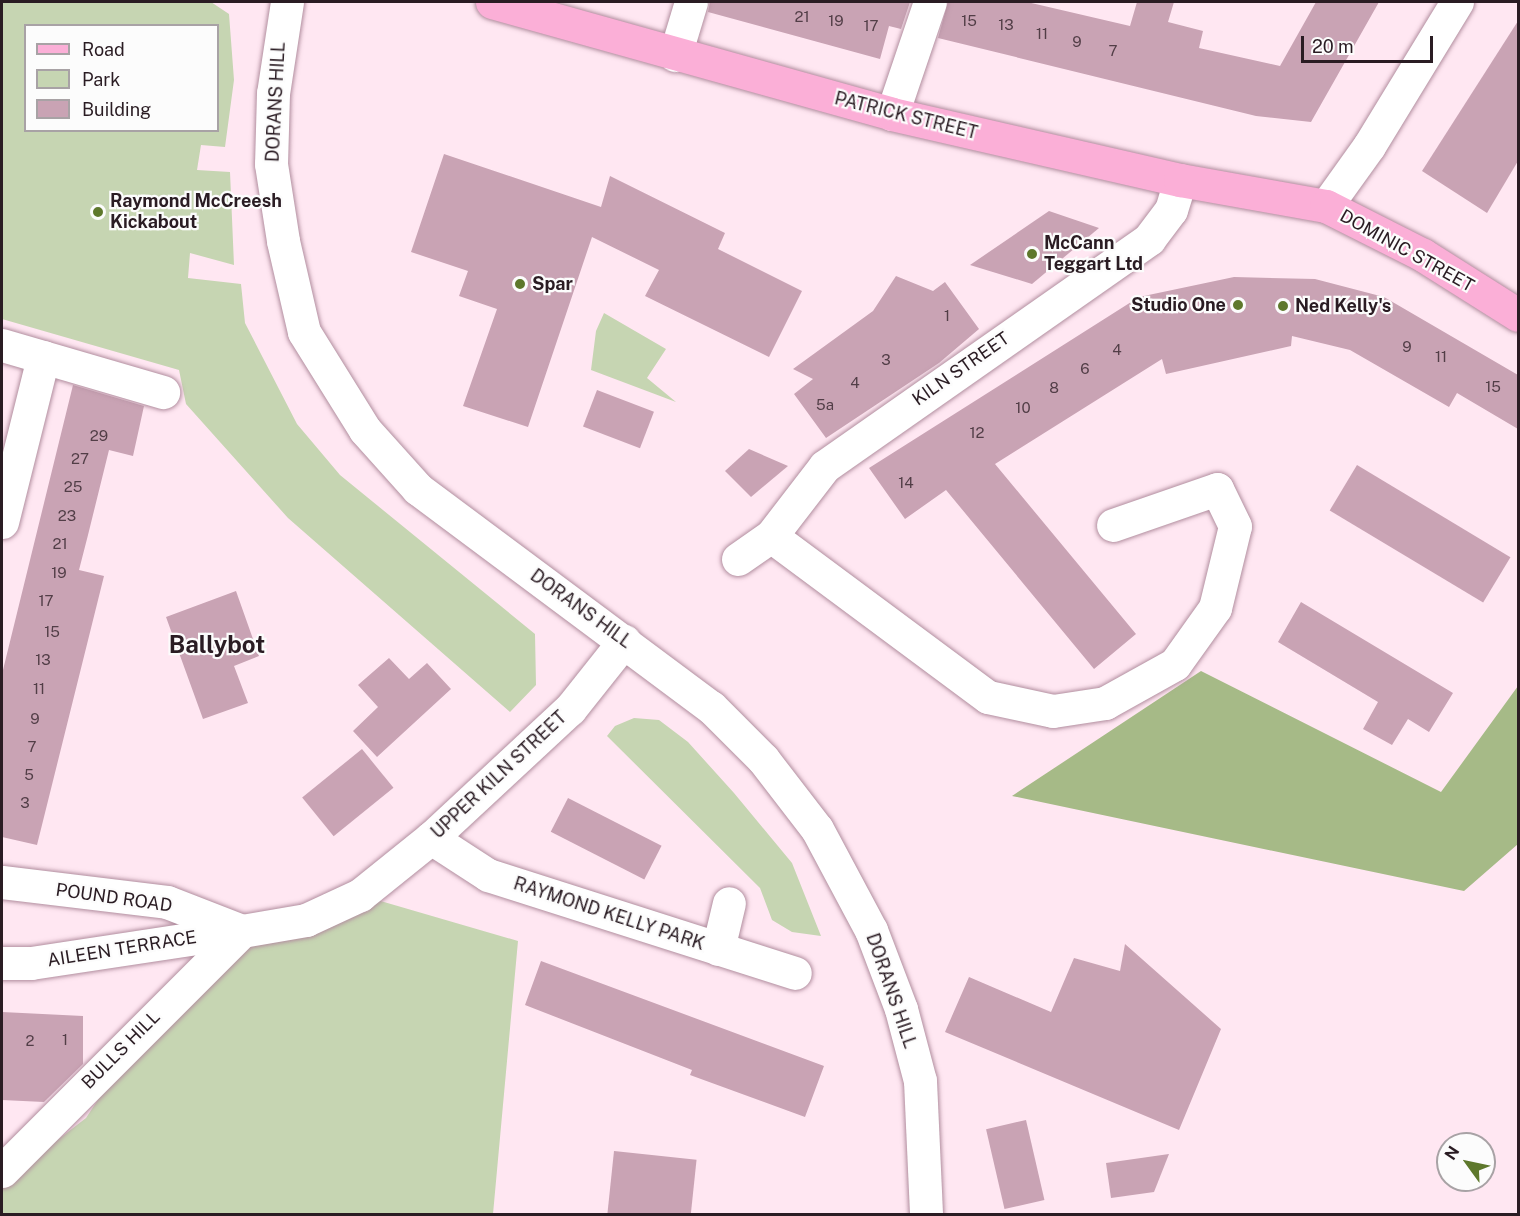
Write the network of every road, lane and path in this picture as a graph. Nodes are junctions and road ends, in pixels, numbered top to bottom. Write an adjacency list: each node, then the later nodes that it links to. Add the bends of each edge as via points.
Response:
1 (287, 2): 18 (street, DORANS HILL, via 273,93 271,164 283,241 304,332 365,430 418,489)
2 (492, 2): 6 (main road, PATRICK STREET)
3 (691, 2): 6 (street)
4 (930, 2): 7 (street)
5 (1457, 2): 9 (street, via 1369,146)
6 (675, 55): 7 (main road, PATRICK STREET)
7 (892, 114): 8 (main road, PATRICK STREET)
8 (1180, 180): 9 (main road, PATRICK STREET); 16 (street, KILN STREET, via 1171,210 1149,238 1107,272 998,342 825,466)
9 (1326, 206): 10 (main road, DOMINIC STREET, via 1423,255)
10 (1518, 315)
11 (2, 345): 12 (street)
12 (43, 357): 13 (street); 14 (street)
13 (163, 392)
14 (2, 522)
15 (1113, 525): 16 (street, via 1217,489 1235,526 1215,608 1175,664 1104,703 1053,711 988,697)
16 (771, 536): 17 (street, KILN STREET)
17 (738, 559)
18 (624, 641): 19 (street, UPPER KILN STREET, via 570,709); 27 (street, DORANS HILL, via 711,707 763,759 817,829 871,930 901,1009 920,1081)
19 (431, 838): 22 (street, UPPER KILN STREET, via 360,895 306,920); 23 (street, RAYMOND KELLY PARK, via 488,875)
20 (2, 882): 22 (street, POUND ROAD, via 167,902)
21 (729, 903): 23 (street)
22 (242, 931): 24 (street, AILEEN TERRACE, via 31,963); 26 (street, BULLS HILL)
23 (718, 949): 25 (street, RAYMOND KELLY PARK)
24 (2, 963)
25 (795, 973)
26 (2, 1170)
27 (926, 1215)

